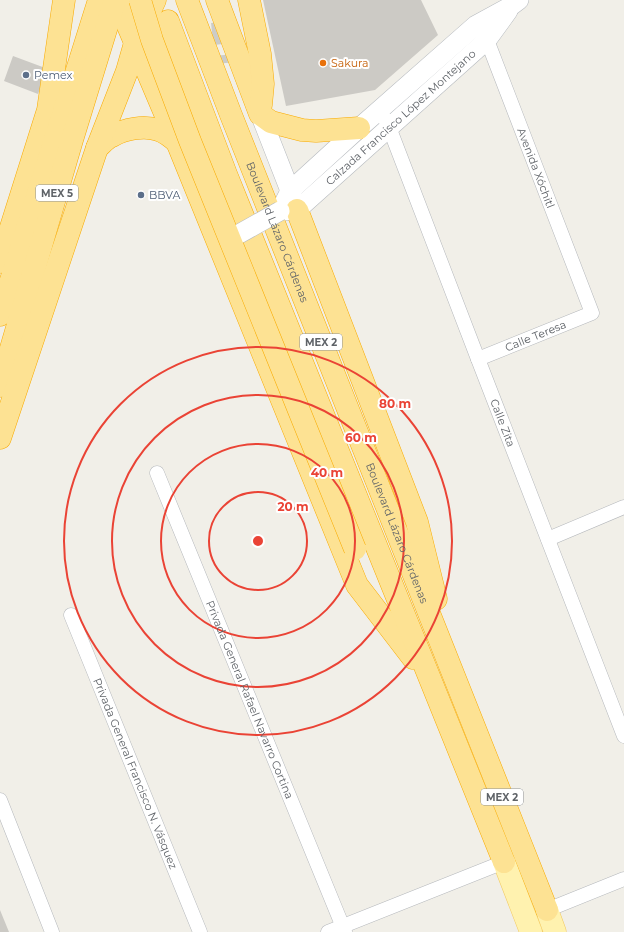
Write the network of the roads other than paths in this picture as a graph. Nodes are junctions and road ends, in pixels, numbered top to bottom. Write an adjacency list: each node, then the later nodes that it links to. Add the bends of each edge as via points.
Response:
1 (64, 0): 23 (highway, via 48,110)
2 (99, 0): 25 (highway, MEX 5)
3 (116, 0): 12 (highway); 27 (highway, MEX 5, via 67,156)
4 (140, 0): 33 (highway, bridge, via 152,40 190,141)
5 (155, 0): 12 (highway)
6 (187, 0): 16 (highway, Boulevard Lázaro Cárdenas / MEX 2)
7 (217, 0): 15 (highway)
8 (249, 0): 15 (highway, via 263,84)
9 (515, 3): 11 (main road, Calzada Francisco López Montejano)
10 (168, 22): 34 (highway, MEX 2, via 229,182)
11 (482, 32): 14 (main road, Calzada Francisco López Montejano); 17 (main road, Calzada Francisco López Montejano); 24 (street, Avenida Xóchitl)
12 (135, 43): 19 (highway); 20 (highway)
13 (226, 62): 16 (highway)
14 (380, 110): 17 (street, Calle Zita); 18 (main road, Calzada Francisco López Montejano)
15 (260, 114): 18 (highway, via 271,122 302,130); 21 (main road)
16 (230, 115): 35 (highway, Boulevard Lázaro Cárdenas / MEX 2)
17 (389, 127): 21 (main road, Calzada Francisco López Montejano); 26 (street, Calle Zita)
18 (360, 128): 21 (main road, Calzada Francisco López Montejano)
19 (177, 142): 20 (highway, via 158,130 136,128 110,136); 22 (highway)
20 (98, 148): 28 (highway)
21 (289, 204): 22 (main road, Calzada Francisco López Montejano, bridge); 35 (highway, via 417,522)
22 (224, 242): 33 (highway, via 357,585)
23 (0, 262)
24 (592, 313): 26 (street, Calle Teresa)
25 (0, 315)
26 (478, 359): 31 (street, Calle Zita)
27 (0, 386)
28 (0, 438)
29 (157, 473): 41 (street, Privada General Rafael Navarro Cortina)
30 (624, 507): 31 (street)
31 (548, 539): 36 (street, Calle Zita)
32 (71, 615): 43 (street, Privada General Francisco N. Vásquez)
33 (382, 617): 34 (highway)
34 (430, 679): 38 (highway, MEX 2)
35 (457, 684): 40 (highway, Boulevard Lázaro Cárdenas / MEX 2)
36 (624, 736)
37 (0, 800): 42 (street)
38 (504, 862): 41 (street); 45 (main road, MEX 2)
39 (624, 879): 40 (street)
40 (547, 910): 46 (main road, Boulevard Lázaro Cárdenas / MEX 2)
41 (344, 929): 44 (street)
42 (52, 932)
43 (200, 932)
44 (328, 932)
45 (531, 932)
46 (555, 932)

